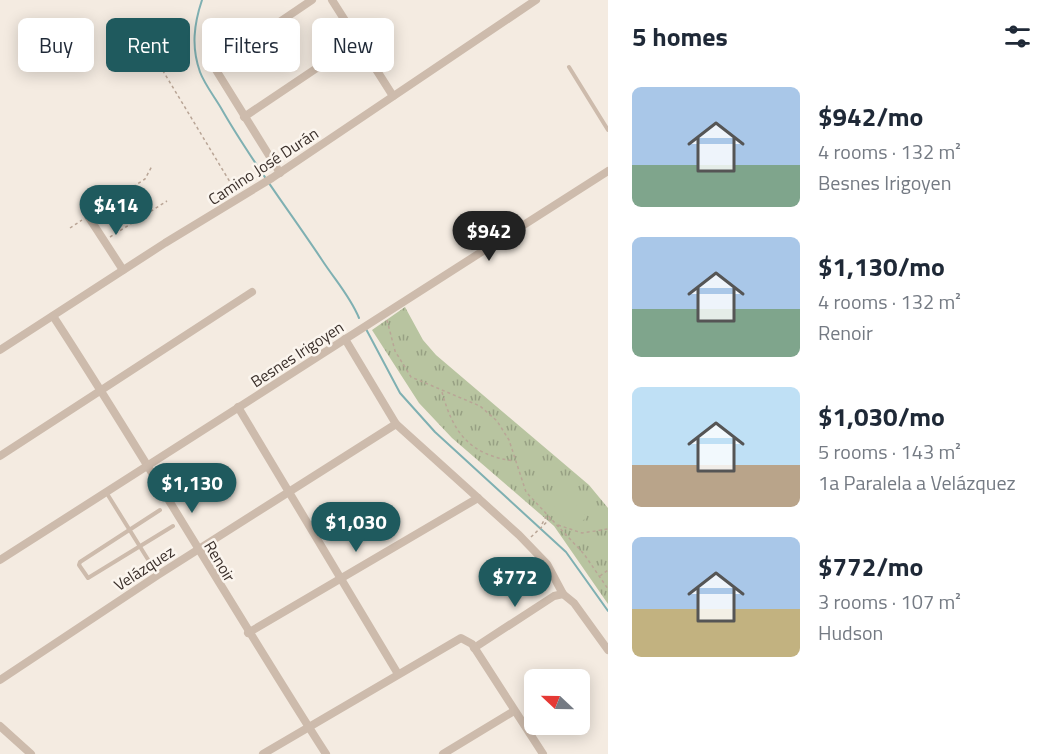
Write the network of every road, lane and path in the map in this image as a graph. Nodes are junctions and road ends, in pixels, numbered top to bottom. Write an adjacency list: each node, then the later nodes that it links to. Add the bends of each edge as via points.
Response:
1 (312, 0): 10 (street, via 219,63 217,74)
2 (332, 0): 4 (street)
3 (536, 0): 9 (street, Camino José Durán)
4 (343, 18)
5 (568, 67): 11 (lane)
6 (312, 71): 10 (street)
7 (164, 72): 15 (path)
8 (377, 72): 9 (street)
9 (393, 96): 14 (street, Camino José Durán)
10 (244, 117): 14 (street)
11 (608, 130)
12 (152, 166): 17 (path, via 146,179)
13 (608, 171): 22 (street, Besnes Irigoyen)
14 (276, 176): 15 (street, Camino José Durán)
15 (239, 198): 20 (street, Camino José Durán)
16 (167, 201): 19 (path)
17 (88, 216): 18 (path); 19 (street)
18 (70, 228)
19 (104, 241): 20 (street)
20 (123, 270): 23 (street, Camino José Durán)
21 (252, 292): 26 (street)
22 (382, 315): 24 (street, Besnes Irigoyen); 27 (path, via 390,325 395,351 411,377)
23 (53, 316): 25 (street, Camino José Durán); 26 (street, Renoir)
24 (345, 339): 28 (street, Besnes Irigoyen); 29 (street)
25 (0, 350)
26 (102, 391): 30 (street); 32 (street, Renoir)
27 (442, 391): 31 (path, via 480,406 497,421 509,440); 31 (path, via 453,424 463,438 486,454)
28 (238, 407): 32 (street, Besnes Irigoyen); 33 (street)
29 (396, 424): 33 (street, Velázquez); 35 (street)
30 (0, 456)
31 (515, 461): 37 (path, via 526,492)
32 (149, 465): 34 (street, Besnes Irigoyen); 46 (street, Renoir)
33 (289, 491): 46 (street, Velázquez); 51 (street)
34 (106, 492): 42 (lane); 47 (street, Besnes Irigoyen)
35 (478, 498): 51 (street); 53 (street, via 547,564)
36 (160, 510): 42 (lane)
37 (547, 514): 38 (path); 39 (path)
38 (551, 518): 39 (path); 40 (path)
39 (542, 525): 44 (path)
40 (557, 525): 43 (path, via 582,533); 50 (path)
41 (172, 526): 45 (lane)
42 (130, 529): 45 (lane); 45 (lane, via 79,565 91,578)
43 (608, 529)
44 (533, 534)
45 (140, 546): 49 (lane)
46 (197, 550): 49 (street, Velázquez); 54 (street, Renoir)
47 (0, 560)
48 (608, 570): 50 (path)
49 (158, 574): 58 (street, Velázquez)
50 (600, 576): 52 (path)
51 (340, 577): 54 (street); 57 (street)
52 (608, 589)
53 (563, 594): 55 (street); 56 (street)
54 (248, 633): 61 (street, Renoir)
55 (474, 648): 57 (street, via 463,638); 59 (street)
56 (608, 650)
57 (398, 674): 61 (street)
58 (0, 680)
59 (514, 711): 65 (street); 66 (street)
60 (0, 726): 62 (street)
61 (308, 726): 63 (street); 64 (street, Renoir)
62 (31, 754)
63 (263, 754)
64 (326, 754)
65 (443, 754)
66 (543, 754)

